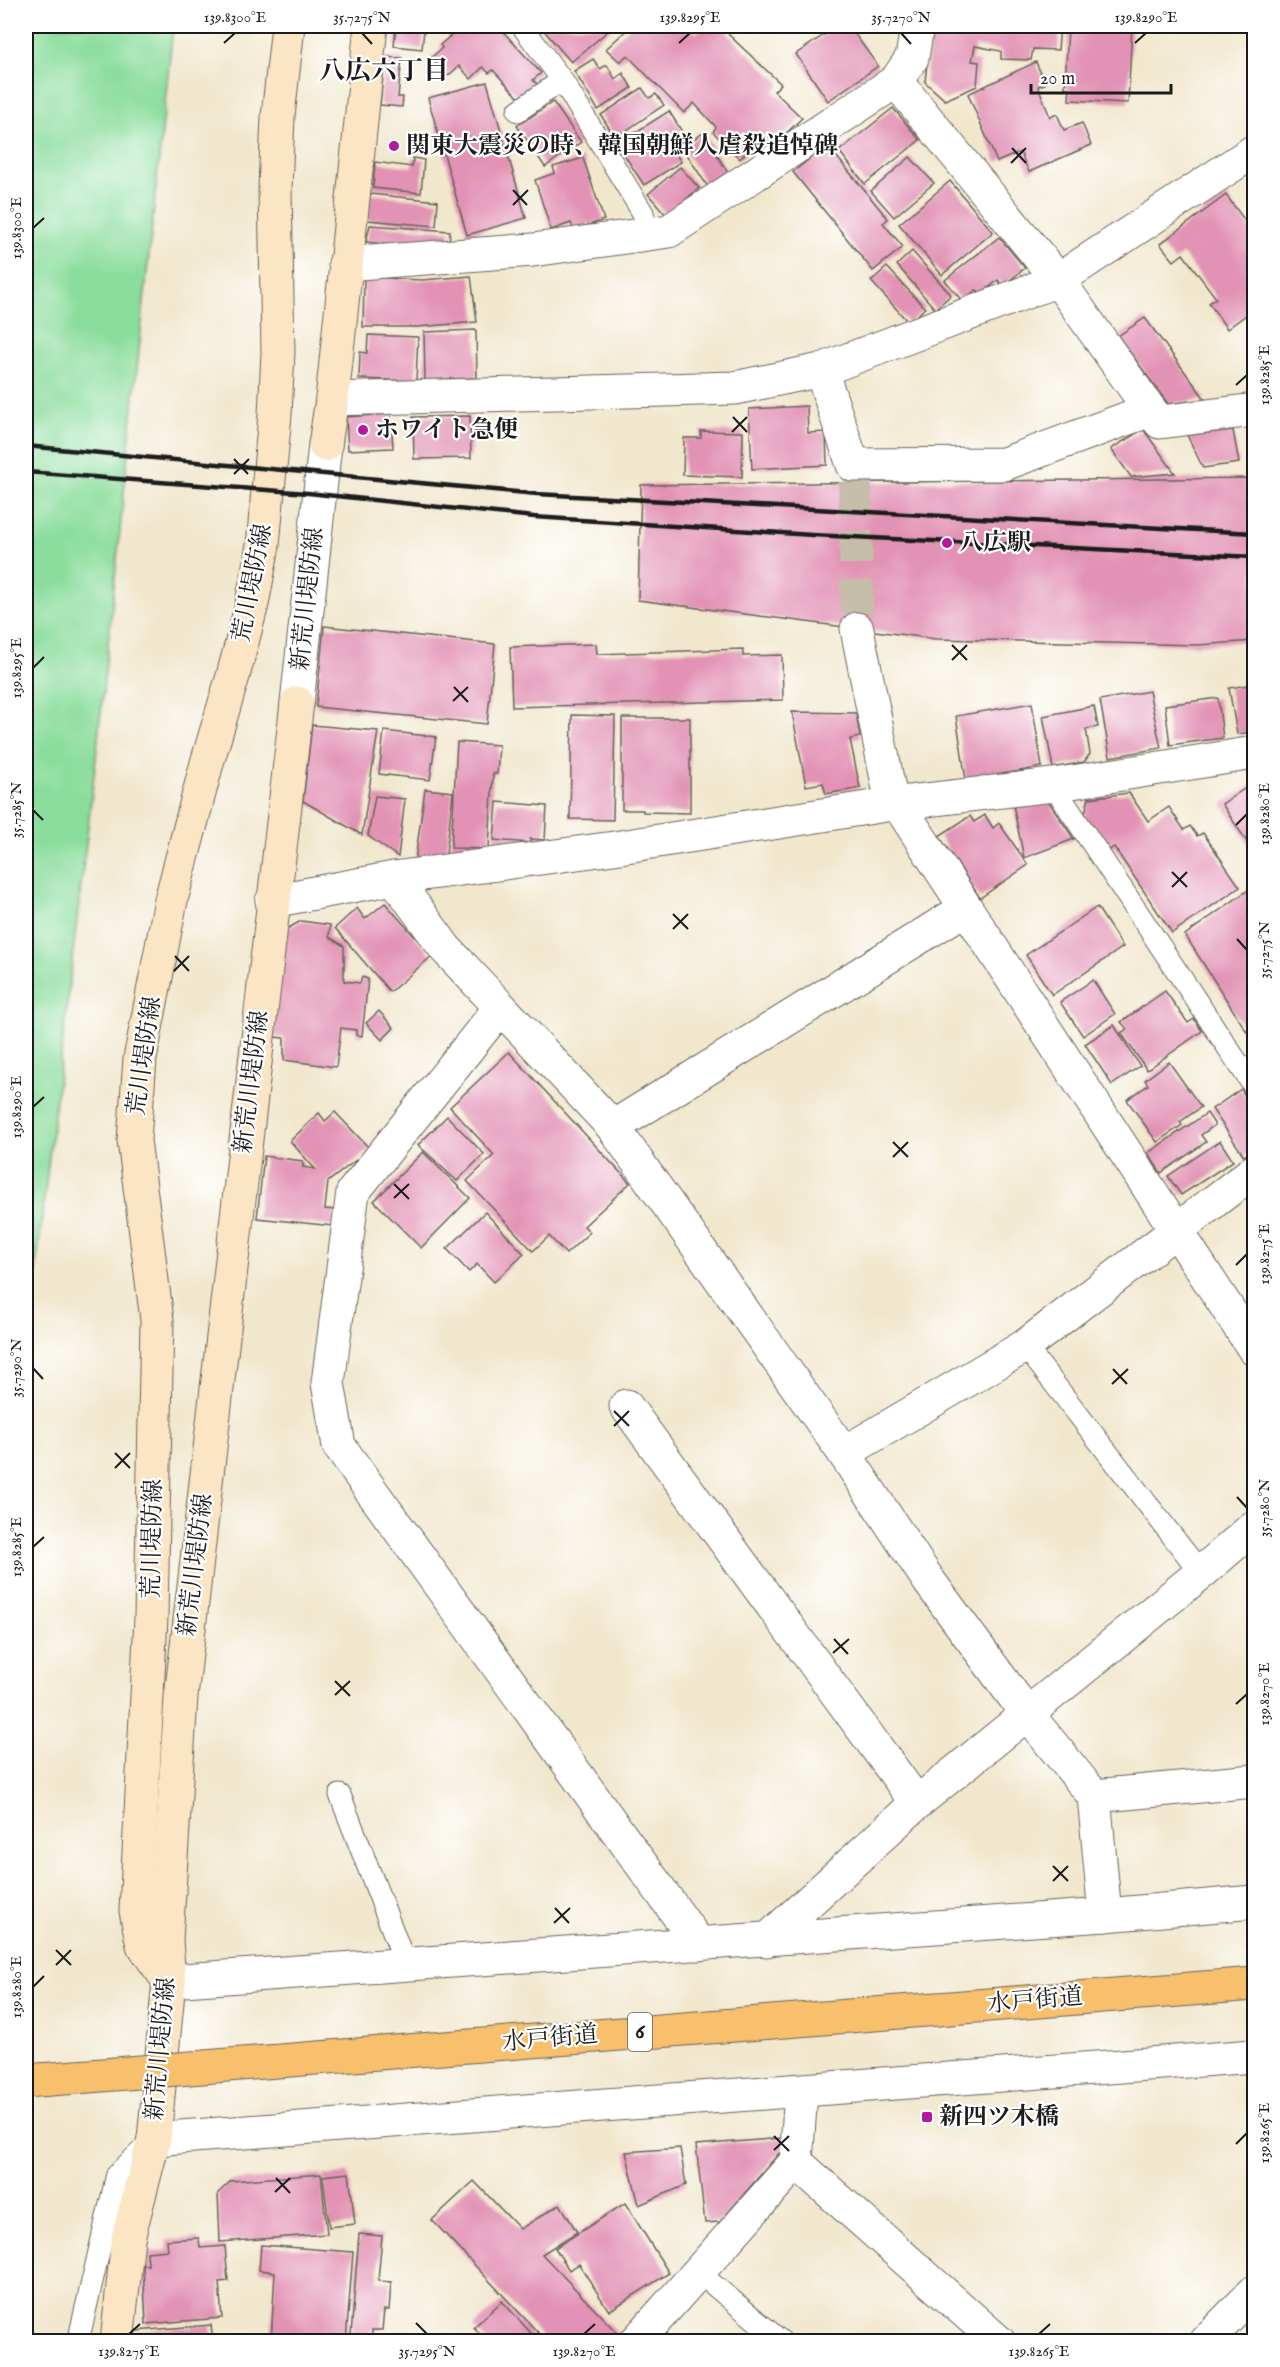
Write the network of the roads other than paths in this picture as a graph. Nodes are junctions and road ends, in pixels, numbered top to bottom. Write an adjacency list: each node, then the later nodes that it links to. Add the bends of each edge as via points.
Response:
1 (288, 26): 46 (main road, 荒川堤防線, via 275,189 278,352 263,545 236,666 171,900 140,1059 134,1140 157,1320 151,1617 136,1911 143,1945)
2 (371, 26): 10 (main road, 新荒川堤防線)
3 (522, 26): 5 (lane)
4 (916, 26): 6 (street, via 912,58)
5 (562, 80): 7 (lane); 9 (lane, via 643,213)
6 (896, 81): 9 (street, via 669,231); 11 (street)
7 (518, 111)
8 (1254, 152): 11 (street)
9 (647, 232): 10 (street, via 533,250)
10 (345, 264): 13 (main road, 新荒川堤防線)
11 (1058, 280): 12 (street); 14 (street)
12 (820, 370): 13 (street, via 735,388); 14 (street, via 854,474 1004,464)
13 (332, 399): 16 (main road, 新荒川堤防線)
14 (1150, 410): 15 (street, via 1160,422)
15 (1254, 410)
16 (325, 445): 18 (street, 新荒川堤防線)
17 (857, 629): 21 (street)
18 (297, 703): 23 (main road, 新荒川堤防線)
19 (1254, 753): 20 (street)
20 (1053, 785): 21 (street); 26 (lane)
21 (895, 804): 22 (street); 24 (street)
22 (393, 878): 23 (street); 25 (street, via 445,948)
23 (272, 901): 46 (main road, 新荒川堤防線, via 181,1697 166,1940)
24 (965, 909): 27 (street); 29 (street)
25 (500, 1008): 27 (street); 44 (street, via 353,1192 328,1383 339,1446)
26 (1254, 1087)
27 (613, 1127): 33 (street)
28 (1254, 1171): 29 (street)
29 (1177, 1230): 30 (street); 31 (street)
30 (1025, 1346): 33 (street); 35 (lane)
31 (1254, 1349)
32 (626, 1406): 40 (street)
33 (844, 1453): 36 (street, via 929,1581)
34 (1254, 1527): 35 (street)
35 (1201, 1573): 36 (street)
36 (1027, 1714): 39 (street); 40 (street)
37 (1254, 1781): 39 (street)
38 (340, 1795): 45 (lane)
39 (1094, 1796): 42 (street)
40 (917, 1803): 43 (street)
41 (1254, 1902): 42 (street)
42 (1105, 1915): 43 (street)
43 (767, 1940): 44 (street)
44 (699, 1944): 45 (street)
45 (405, 1965): 46 (street)
46 (169, 1981): 51 (main road, 新荒川堤防線)
47 (1254, 1984): 49 (highway, 水戸街道 / 6, bridge)
48 (1254, 2056): 50 (street)
49 (26, 2081)
50 (801, 2092): 51 (street); 52 (street)
51 (154, 2139): 55 (lane, 新荒川堤防線, via 117,2174); 56 (main road, 新荒川堤防線, via 128,2238)
52 (796, 2162): 53 (street); 59 (street)
53 (698, 2272): 57 (street); 58 (lane)
54 (1254, 2292): 60 (street)
55 (78, 2342)
56 (117, 2342)
57 (636, 2342)
58 (782, 2342)
59 (999, 2342)
60 (1205, 2342)

